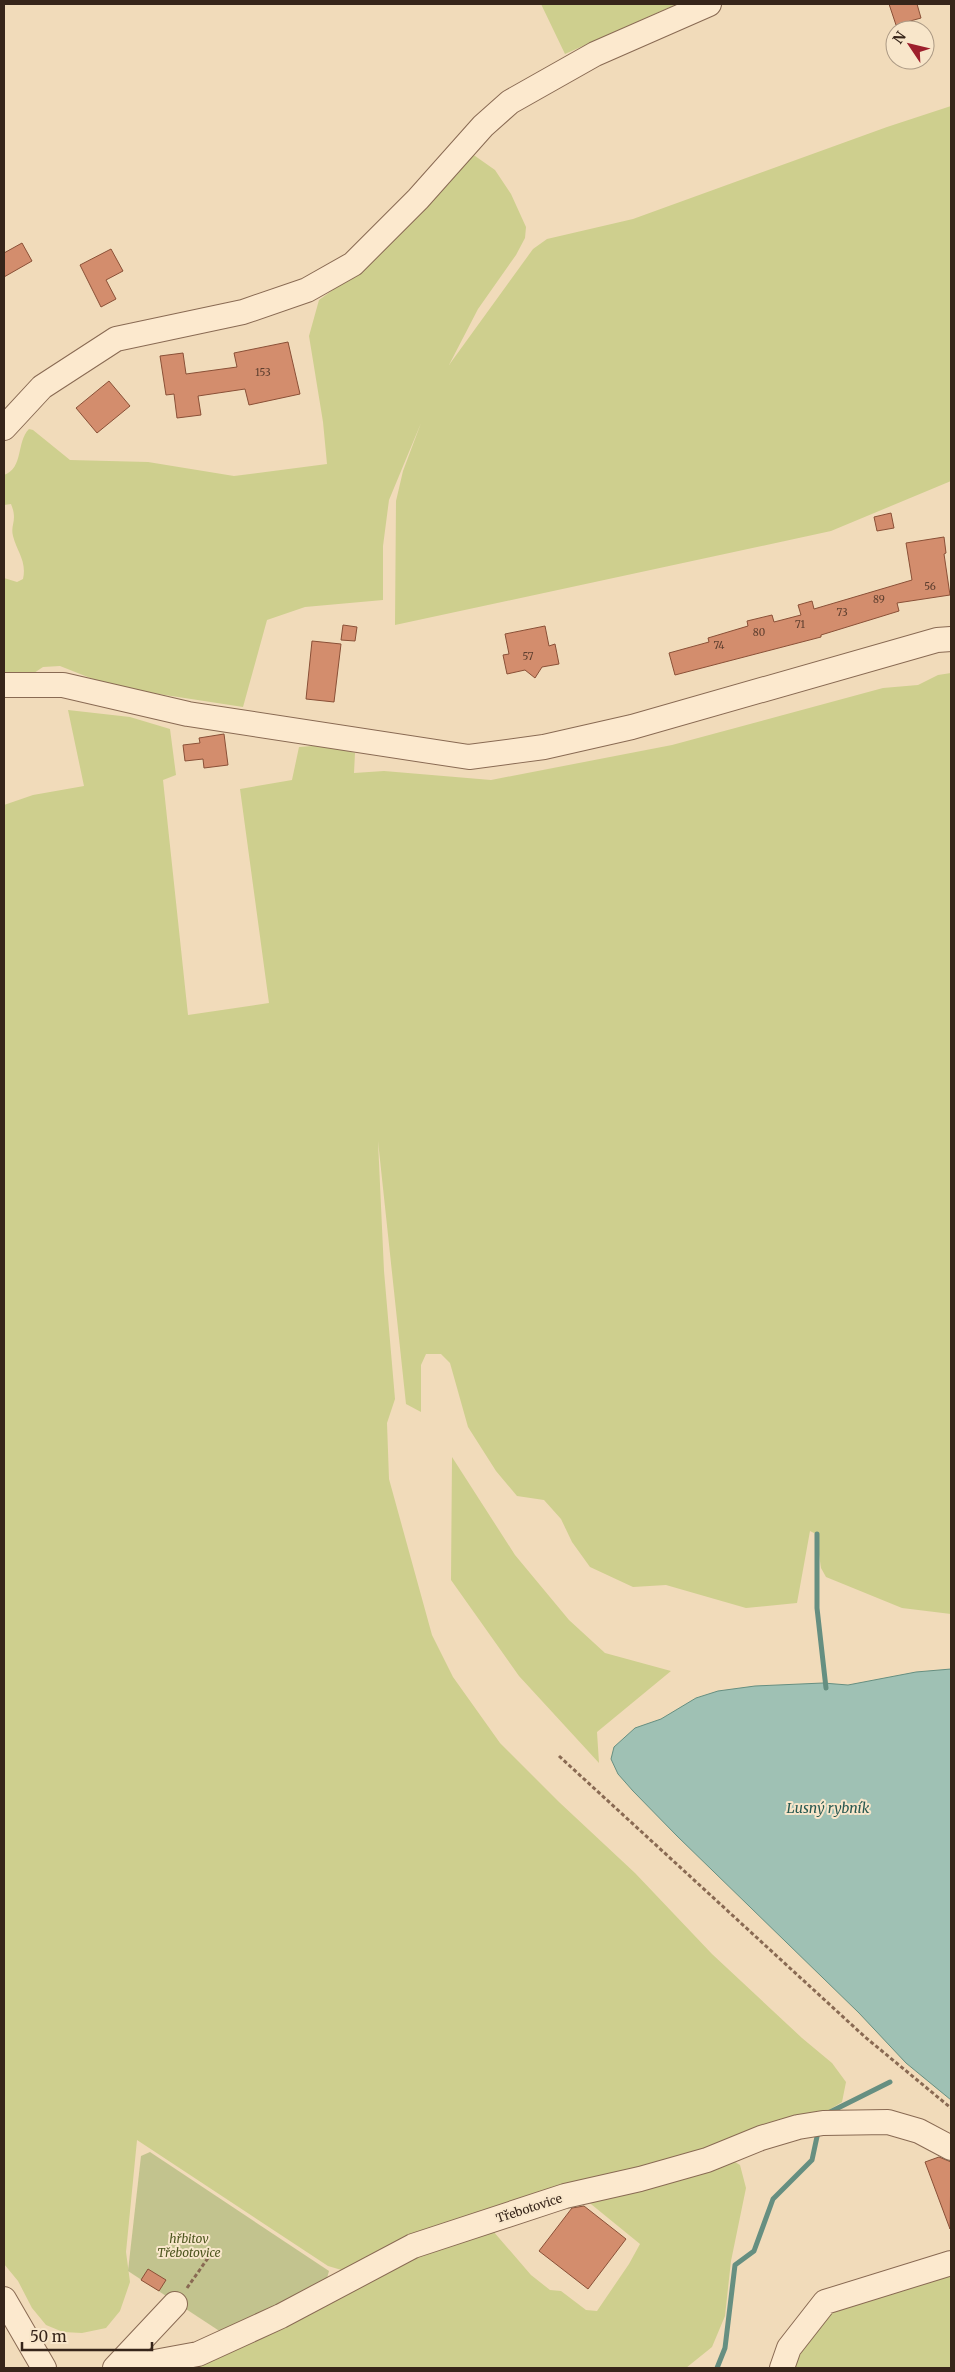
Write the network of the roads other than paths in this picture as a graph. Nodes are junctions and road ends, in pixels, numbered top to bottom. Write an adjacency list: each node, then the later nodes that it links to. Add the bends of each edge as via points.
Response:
1 (709, 4): 2 (street, via 595,54 510,102 483,126 418,199 353,264 307,290 243,312 116,339 42,387)
2 (4, 428)
3 (951, 639): 4 (street, via 937,640 632,727 544,747 469,757 188,714 63,686)
4 (4, 685)
5 (951, 2148): 11 (street, Třebotovice, via 919,2131 888,2122 824,2123 798,2128 761,2138 707,2160 564,2196 413,2246 281,2316 198,2354)
6 (951, 2263): 12 (street, via 825,2302 789,2348)
7 (4, 2299): 9 (street)
8 (174, 2304): 10 (street)
9 (44, 2368)
10 (115, 2368)
11 (122, 2368)
12 (782, 2368)

